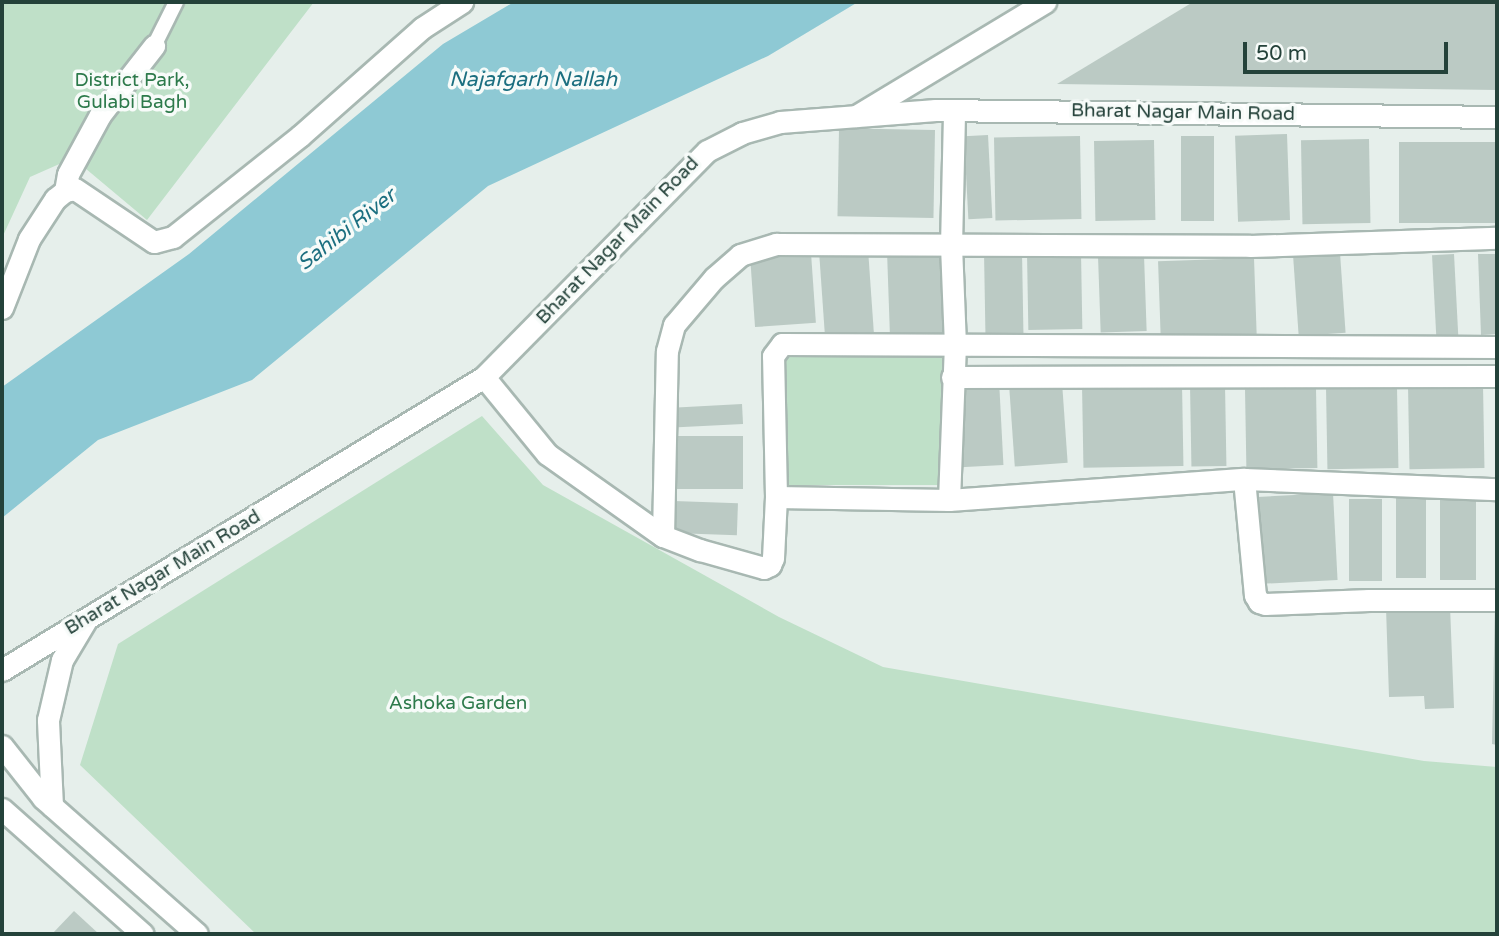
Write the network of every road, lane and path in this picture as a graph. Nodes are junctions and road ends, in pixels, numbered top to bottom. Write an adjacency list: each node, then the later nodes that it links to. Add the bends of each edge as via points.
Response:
1 (176, 2): 4 (lane)
2 (461, 2): 8 (street, via 422,28 300,136 173,237 154,242)
3 (1045, 2): 6 (street)
4 (154, 46): 8 (street, via 100,115 68,174)
5 (954, 110): 6 (street, Bharat Nagar Main Road); 7 (street, Bharat Nagar Main Road); 10 (street)
6 (856, 116): 15 (street, Bharat Nagar Main Road, via 780,122 742,133 707,151)
7 (1497, 117)
8 (70, 190): 11 (street, via 55,199 29,239)
9 (1497, 238): 10 (street, via 1250,246)
10 (951, 246): 12 (street); 21 (street, via 776,244 740,255 714,278 674,325 667,351)
11 (2, 308)
12 (955, 345): 13 (street); 16 (street); 19 (street, via 782,344 776,348)
13 (1497, 347)
14 (1497, 376): 16 (street)
15 (484, 377): 21 (street, via 547,454); 23 (street, Bharat Nagar Main Road)
16 (951, 377): 20 (street)
17 (1244, 479): 18 (street); 20 (street); 22 (street, via 1259,602)
18 (1497, 489)
19 (776, 497): 20 (street); 21 (street, via 773,558 764,568)
20 (949, 500)
21 (663, 536)
22 (1497, 600)
23 (87, 619): 24 (street, Bharat Nagar Main Road); 26 (street, via 62,660 47,720)
24 (2, 670)
25 (2, 746): 26 (street)
26 (52, 806): 29 (street)
27 (2, 809): 28 (street)
28 (144, 934)
29 (197, 934)

